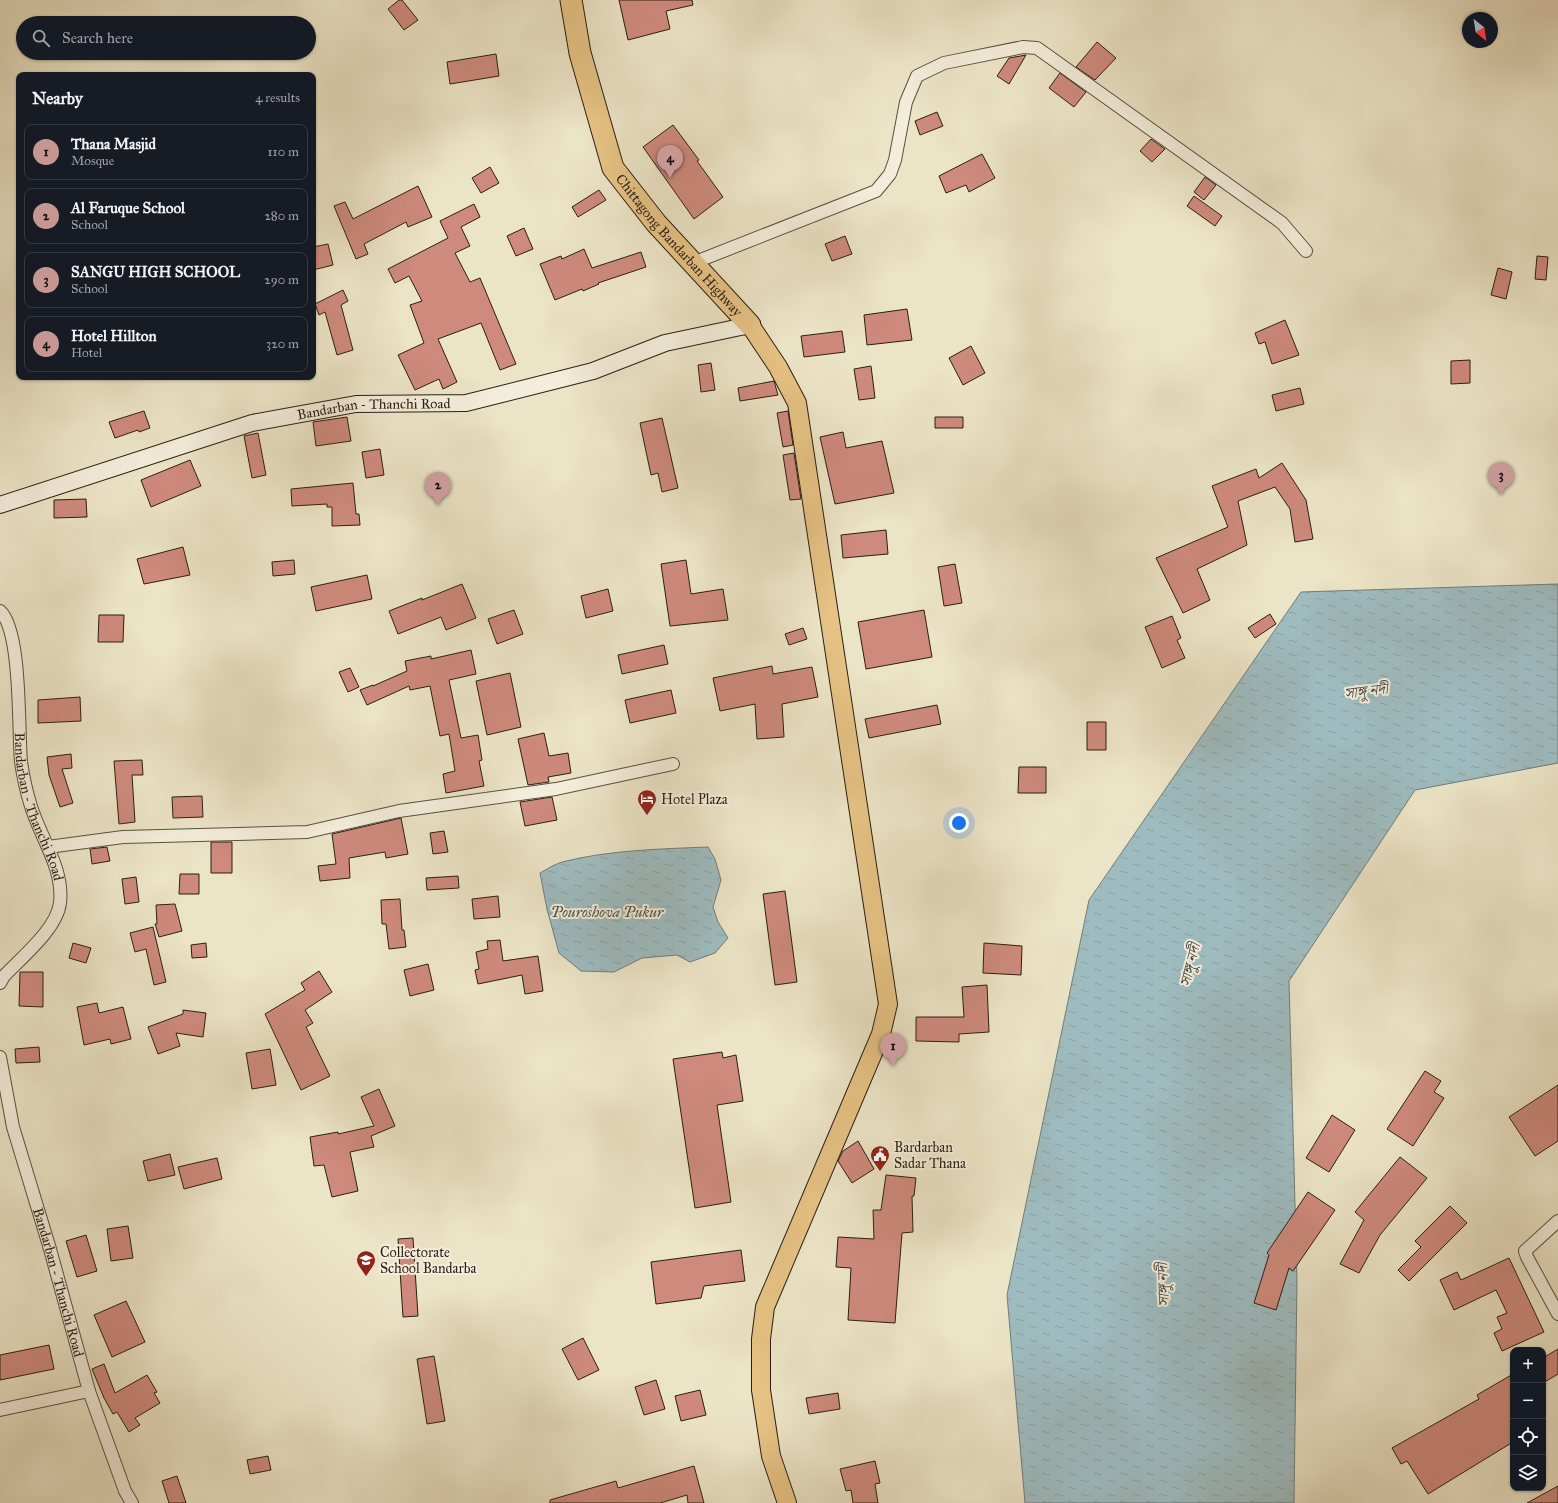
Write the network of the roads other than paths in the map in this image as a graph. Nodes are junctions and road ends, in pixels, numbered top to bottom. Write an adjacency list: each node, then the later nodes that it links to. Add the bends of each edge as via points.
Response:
1 (571, 0): 3 (highway, Chittagong Bandarban Highway, via 580,53 613,168 656,223)
2 (1306, 251): 3 (street, via 1282,223 1037,48 1023,47 944,63 918,76 906,102 890,174 876,191)
3 (693, 263): 4 (highway, Chittagong Bandarban Highway)
4 (750, 325): 5 (main road, Bandarban - Thanchi Road, via 665,343 593,371 466,403 356,404 252,423); 16 (main road, via 778,367 797,403 888,1004 881,1034 765,1307 761,1339 761,1390 771,1456)
5 (0, 505)
6 (0, 611): 8 (street, Bandarban - Thanchi Road, via 6,616 13,640 21,762 30,804)
7 (673, 764): 8 (street, via 556,789 399,811 307,832 123,837)
8 (48, 847): 9 (street, Bandarban - Thanchi Road, via 60,886 60,905 54,922)
9 (0, 983)
10 (0, 1057): 13 (street, Bandarban - Thanchi Road, via 13,1127 57,1270)
11 (1558, 1221): 12 (street, via 1526,1251)
12 (1558, 1314)
13 (89, 1391): 14 (street); 15 (street, Bandarban - Thanchi Road, via 125,1491)
14 (0, 1410)
15 (132, 1503)
16 (787, 1503)

